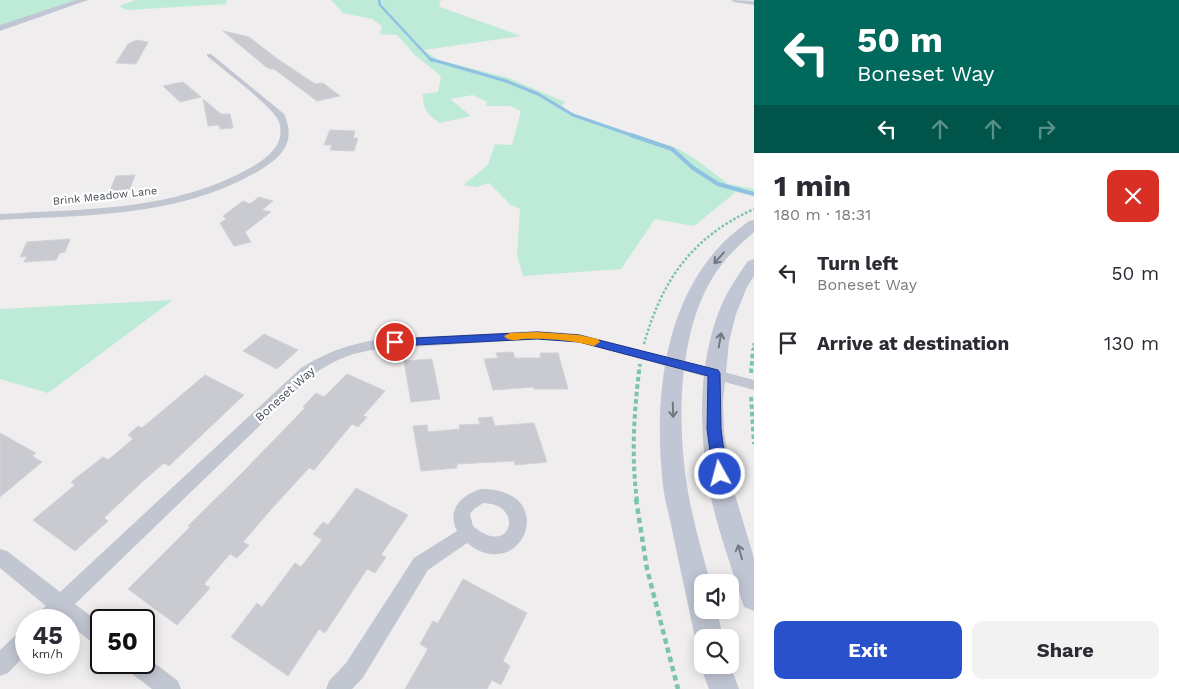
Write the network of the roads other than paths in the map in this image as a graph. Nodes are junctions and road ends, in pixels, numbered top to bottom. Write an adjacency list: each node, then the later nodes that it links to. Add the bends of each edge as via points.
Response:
1 (84, 0): 4 (main road)
2 (734, 0): 3 (street)
3 (754, 3)
4 (0, 28)
5 (209, 55): 6 (street, Brink Meadow Lane, via 280,114 286,136 280,150 270,160 208,192 169,202)
6 (0, 218)
7 (754, 224): 9 (main road, one-way to 9, via 719,258 705,277 681,330)
8 (754, 264): 10 (main road, one-way to 8, via 732,299)
9 (674, 362): 10 (street, Boneset Way); 14 (main road, one-way to 14, via 672,403 676,486); 16 (street, Boneset Way, via 579,338 537,335 380,344 329,357 306,372)
10 (714, 373): 11 (street, Boneset Way); 15 (main road, one-way to 10, via 722,488 714,429)
11 (754, 384)
12 (467, 534): 24 (street, via 421,564 354,671)
13 (0, 557): 16 (street)
14 (695, 574)
15 (754, 598)
16 (60, 606): 17 (street, Boneset Way); 18 (street)
17 (57, 609)
18 (90, 629)
19 (15, 650): 20 (street)
20 (0, 665)
21 (151, 674): 23 (street)
22 (718, 674): 25 (main road)
23 (170, 689)
24 (337, 689)
25 (724, 689)

